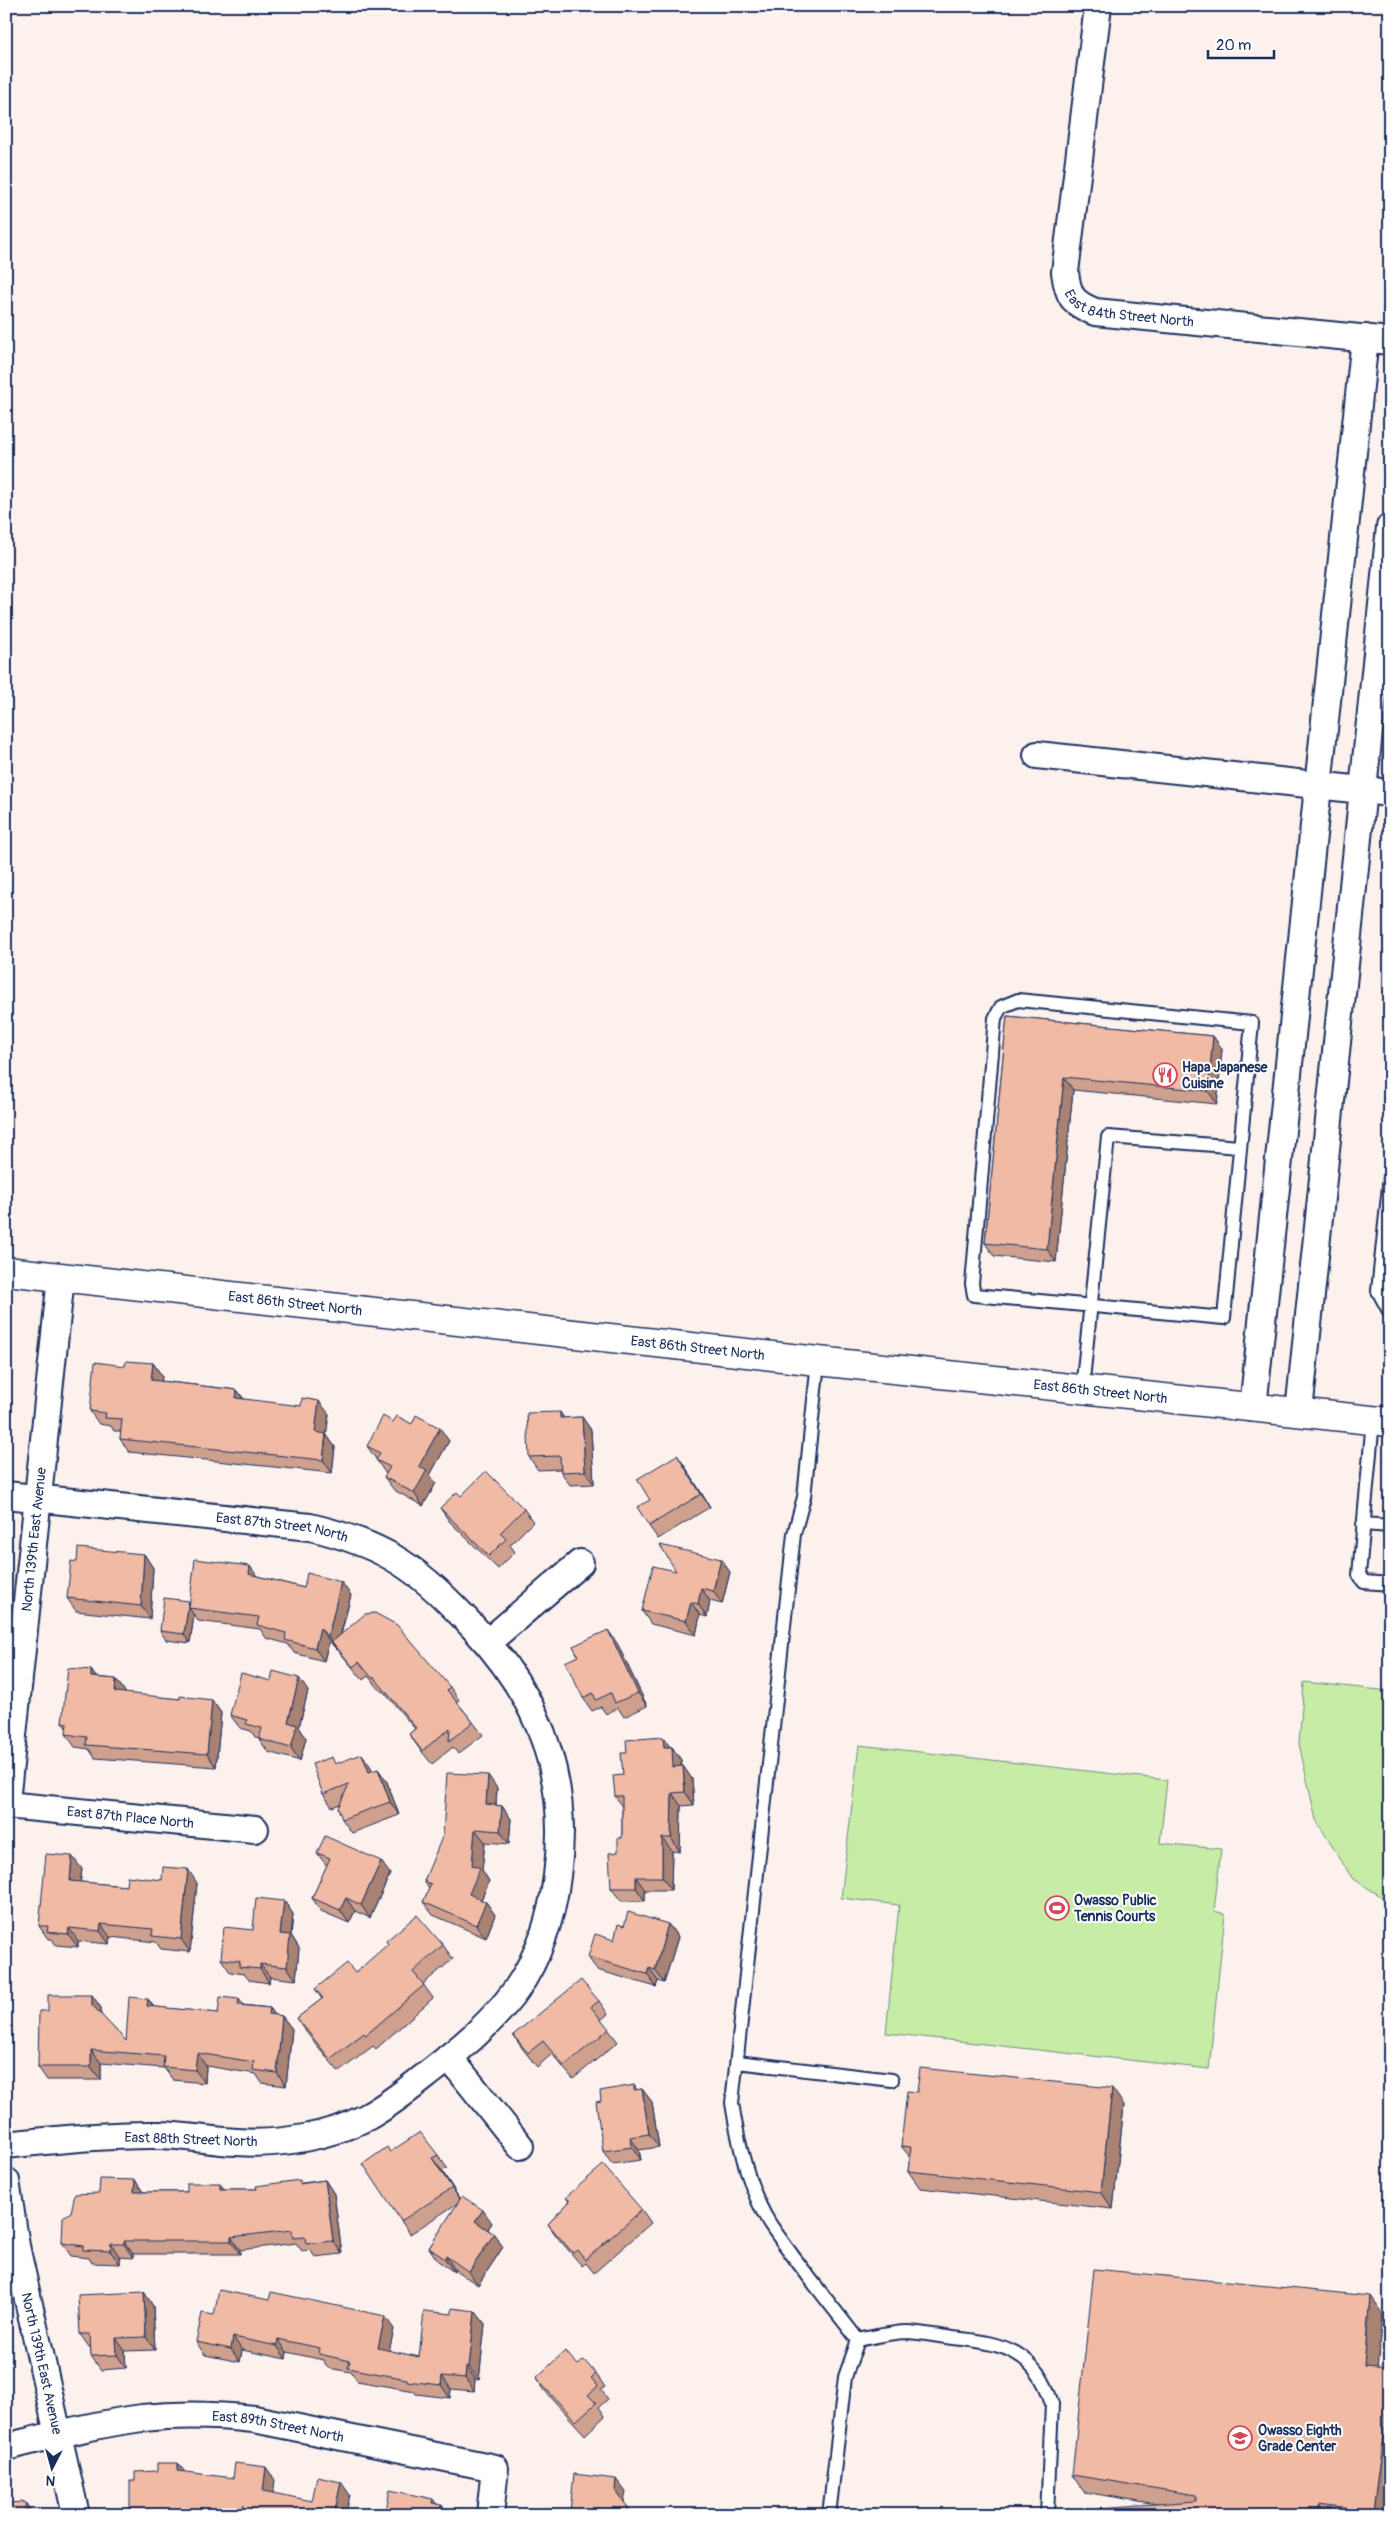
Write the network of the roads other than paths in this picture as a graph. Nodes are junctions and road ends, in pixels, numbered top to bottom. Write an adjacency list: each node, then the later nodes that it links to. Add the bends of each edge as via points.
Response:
1 (1098, 6): 2 (street, East 84th Street North, via 1065,272 1068,292 1079,306 1095,312)
2 (1383, 338): 5 (street)
3 (1390, 527): 6 (street)
4 (1037, 755): 5 (street)
5 (1316, 785): 6 (street); 16 (street)
6 (1362, 790): 7 (street); 17 (street)
7 (1390, 793)
8 (1240, 1147): 12 (lane, via 1108,1137); 12 (lane, via 1224,1318); 12 (lane, via 1252,1024 1018,1000 1001,1008 995,1018 972,1284 974,1295)
9 (1390, 1176): 13 (lane, via 1378,1291)
10 (6, 1271): 11 (main road, East 86th Street North)
11 (61, 1277): 14 (main road, East 86th Street North); 20 (street, North 139th East Avenue)
12 (1089, 1307): 15 (lane)
13 (1390, 1313)
14 (818, 1362): 15 (main road, East 86th Street North); 30 (lane, via 804,1497 794,1534)
15 (1082, 1390): 16 (main road, East 86th Street North)
16 (1253, 1408): 17 (main road, East 86th Street North)
17 (1298, 1412): 18 (main road, East 86th Street North)
18 (1381, 1421): 21 (lane)
19 (6, 1495): 20 (street, East 87th Street North)
20 (39, 1499): 25 (street, East 87th Street North, via 310,1527 343,1535 373,1546 414,1571); 26 (street, North 139th East Avenue)
21 (1364, 1524): 22 (lane); 24 (lane, via 1359,1575 1364,1582)
22 (1390, 1526)
23 (580, 1563): 25 (street)
24 (1390, 1584)
25 (488, 1642): 28 (street, East 87th Street North, via 532,1709 550,1753 560,1806)
26 (6, 1803): 27 (street, East 87th Place North)
27 (255, 1829)
28 (560, 1859): 29 (street, East 88th Street North, via 554,1899 532,1964 496,2014)
29 (449, 2057): 32 (street, East 88th Street North, via 366,2117 302,2138 240,2143 164,2136 120,2136); 33 (street)
30 (737, 2062): 31 (lane); 35 (lane, via 732,2103 737,2137 753,2186 769,2222)
31 (892, 2080)
32 (6, 2145)
33 (520, 2146)
34 (6, 2181): 36 (street, North 139th East Avenue, via 16,2246)
35 (858, 2340): 40 (lane, via 845,2378); 41 (lane, via 906,2332 980,2341 1004,2346 1036,2368 1047,2386 1052,2404)
36 (59, 2435): 37 (street, East 89th Street North); 38 (street, North 139th East Avenue); 39 (street, East 89th Street North, via 142,2418 214,2415 299,2426 495,2468)
37 (6, 2447)
38 (76, 2515)
39 (490, 2515)
40 (829, 2515)
41 (1047, 2515)

